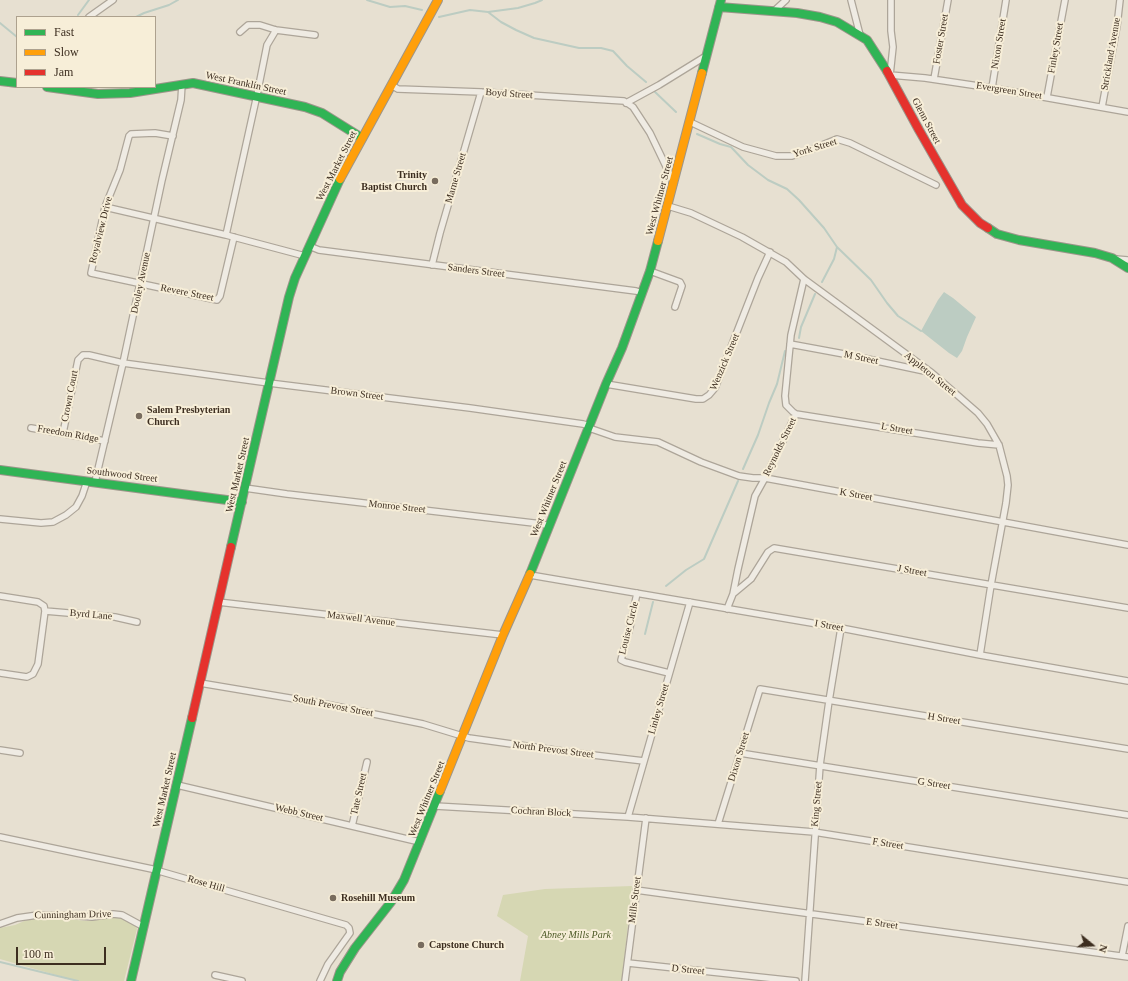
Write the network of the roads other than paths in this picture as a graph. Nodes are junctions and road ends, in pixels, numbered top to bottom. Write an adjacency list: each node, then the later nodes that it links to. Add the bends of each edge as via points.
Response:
1 (113, 0): 12 (street)
2 (438, 0): 23 (street, West Market Street)
3 (786, 0): 11 (street)
4 (851, 0): 16 (street)
5 (891, 0): 18 (street, via 893,47)
6 (948, 0): 19 (street, Foster Street)
7 (1006, 0): 25 (street, Nixon Street)
8 (1064, 0): 28 (street, Finley Street)
9 (1120, 0): 30 (street, Strickland Avenue)
10 (720, 4): 11 (street, Glenn Street); 17 (street, West Whitner Street)
11 (774, 11): 16 (street, Glenn Street, via 820,17 837,22)
12 (90, 16)
13 (276, 30): 14 (street, via 260,25 248,25); 15 (street); 27 (street, via 267,45)
14 (240, 32)
15 (315, 35)
16 (860, 35): 18 (street, Glenn Street, via 867,40)
17 (706, 56): 29 (street); 32 (street, West Whitner Street)
18 (890, 75): 19 (street, Evergreen Street); 45 (street, Glenn Street, via 962,205 980,223 997,234 1019,240)
19 (934, 79): 25 (street, Evergreen Street)
20 (0, 81): 21 (street)
21 (16, 83)
22 (182, 84): 24 (street, West Franklin Street, via 130,93 98,94); 27 (street, West Franklin Street, via 193,83); 33 (street, Dooley Avenue)
23 (391, 86): 26 (street, Boyd Street, via 398,89); 34 (street, West Market Street)
24 (54, 88)
25 (992, 88): 28 (street, Evergreen Street)
26 (480, 92): 29 (street, Boyd Street); 47 (street, Marne Street)
27 (257, 96): 34 (street, West Franklin Street, via 322,113); 40 (street)
28 (1047, 97): 30 (street, Evergreen Street)
29 (626, 103): 35 (street, via 633,107 650,133)
30 (1102, 107): 31 (street, Evergreen Street)
31 (1128, 112)
32 (690, 122): 35 (street, West Whitner Street); 36 (street, York Street, via 743,147 776,156 792,156 837,139)
33 (173, 136): 38 (street, Royalview Drive, via 155,133 129,136 120,170); 39 (street, Dooley Avenue)
34 (362, 138): 42 (street, West Market Street)
35 (674, 184): 37 (street, West Whitner Street)
36 (936, 185)
37 (668, 206): 43 (street, Appleton Street, via 692,214); 49 (street, West Whitner Street)
38 (105, 207): 39 (street); 51 (street, Royalview Drive, via 91,273)
39 (154, 218): 40 (street); 51 (street, Dooley Avenue)
40 (226, 235): 41 (street)
41 (234, 237): 44 (street); 51 (street, Revere Street, via 217,300)
42 (309, 246): 44 (street, West Market Street); 47 (street, Sanders Street, via 319,250)
43 (770, 252): 50 (street, Appleton Street); 58 (street, Wenzick Street, via 716,388 709,395 696,400)
44 (305, 256): 57 (street, West Market Street, via 289,297)
45 (1112, 258): 46 (street, Glenn Street); 48 (street, Glenn Street)
46 (1128, 260)
47 (432, 265): 52 (street, Sanders Street)
48 (1128, 268)
49 (650, 271): 52 (street, West Whitner Street); 53 (street, via 680,282 682,286)
50 (804, 278): 54 (street, Reynolds Street); 56 (street, Appleton Street)
51 (140, 284): 55 (street, Dooley Avenue)
52 (642, 293): 58 (street, West Whitner Street)
53 (675, 307)
54 (790, 344): 56 (street, M Street); 59 (street, Reynolds Street, via 784,396 786,405)
55 (123, 363): 57 (street, Brown Street); 62 (street, Crown Court, via 82,355 78,360); 63 (street, Dooley Avenue)
56 (932, 373): 64 (street, Appleton Street, via 982,418)
57 (269, 383): 60 (street, Brown Street, via 470,408); 68 (street, West Market Street)
58 (606, 384): 60 (street, West Whitner Street)
59 (796, 414): 64 (street, L Street); 66 (street, Reynolds Street)
60 (590, 427): 66 (street, K Street, via 615,437 658,442 701,462 740,476); 72 (street, West Whitner Street)
61 (30, 428): 62 (street, Freedom Ridge)
62 (63, 433): 63 (street, Freedom Ridge)
63 (105, 441): 67 (street, Dooley Avenue)
64 (999, 445): 71 (street, Appleton Street, via 1008,485)
65 (0, 470): 67 (street, Southwood Street)
66 (766, 478): 71 (street, K Street); 77 (street, Reynolds Street, via 755,496)
67 (91, 481): 69 (street, Southwood Street); 70 (street, Dooley Avenue, via 76,507 53,522)
68 (245, 488): 69 (street, West Market Street); 72 (street, Monroe Street)
69 (242, 502): 79 (street, West Market Street)
70 (0, 518)
71 (1002, 522): 73 (street, K Street); 75 (street, Appleton Street)
72 (549, 526): 74 (street, West Whitner Street)
73 (1128, 545)
74 (530, 575): 76 (street, I Street); 86 (street, West Whitner Street)
75 (991, 585): 77 (street, J Street, via 774,548 768,552 751,579); 81 (street, J Street); 87 (street, Appleton Street)
76 (637, 593): 80 (street, I Street); 89 (street, Louise Circle, via 621,660)
77 (733, 594): 82 (street, J Street)
78 (0, 596): 83 (street, via 38,602 44,606)
79 (218, 602): 86 (street, Maxwell Avenue); 91 (street, West Market Street)
80 (690, 602): 82 (street, I Street); 89 (street, Linley Street)
81 (1128, 608)
82 (727, 609): 85 (street, I Street)
83 (45, 611): 84 (street, Byrd Lane, via 115,617); 88 (street, via 38,664 33,674 27,677)
84 (137, 622)
85 (842, 628): 87 (street, I Street); 93 (street, King Street)
86 (504, 635): 94 (street, West Whitner Street)
87 (980, 655): 90 (street, I Street)
88 (0, 673)
89 (670, 673): 99 (street, Linley Street)
90 (1128, 681)
91 (200, 683): 94 (street, South Prevost Street, via 325,704 424,724); 102 (street, West Market Street)
92 (760, 689): 93 (street, H Street); 98 (street, Dixon Street)
93 (829, 701): 95 (street, H Street); 101 (street, King Street)
94 (463, 736): 99 (street, North Prevost Street); 103 (street, West Whitner Street)
95 (1128, 749)
96 (0, 750): 97 (street)
97 (20, 753)
98 (740, 753): 101 (street, G Street); 107 (street, Dixon Street)
99 (644, 761): 105 (street, Linley Street)
100 (366, 762): 108 (street, Tate Street)
101 (820, 765): 104 (street, G Street); 109 (street, King Street)
102 (177, 785): 108 (street, Webb Street); 112 (street, West Market Street)
103 (435, 806): 105 (street, Cochran Block); 111 (street, West Whitner Street)
104 (1128, 815)
105 (628, 817): 106 (street, Cochran Block)
106 (646, 818): 107 (street, F Street); 114 (street, Mills Street)
107 (718, 824): 109 (street, F Street)
108 (352, 826): 111 (street, Webb Street)
109 (814, 832): 113 (street, F Street); 115 (street, King Street)
110 (0, 837): 112 (street, Rose Hill)
111 (420, 842): 125 (street, West Whitner Street, via 404,880 391,902 354,948)
112 (157, 870): 118 (street, West Market Street); 124 (street, Rose Hill, via 346,925 350,933 328,964)
113 (1128, 882)
114 (636, 890): 115 (street, E Street); 120 (street, Mills Street)
115 (809, 914): 119 (street, E Street); 128 (street, King Street)
116 (0, 924): 118 (street, Cunningham Drive, via 38,915 113,914 122,915)
117 (1128, 926): 119 (street)
118 (144, 927): 122 (street, West Market Street)
119 (1125, 956)
120 (628, 963): 126 (street, Mills Street); 127 (street, D Street)
121 (215, 975): 123 (street)
122 (131, 981)
123 (242, 981)
124 (320, 981)
125 (337, 981)
126 (625, 981)
127 (796, 981)
128 (805, 981)

